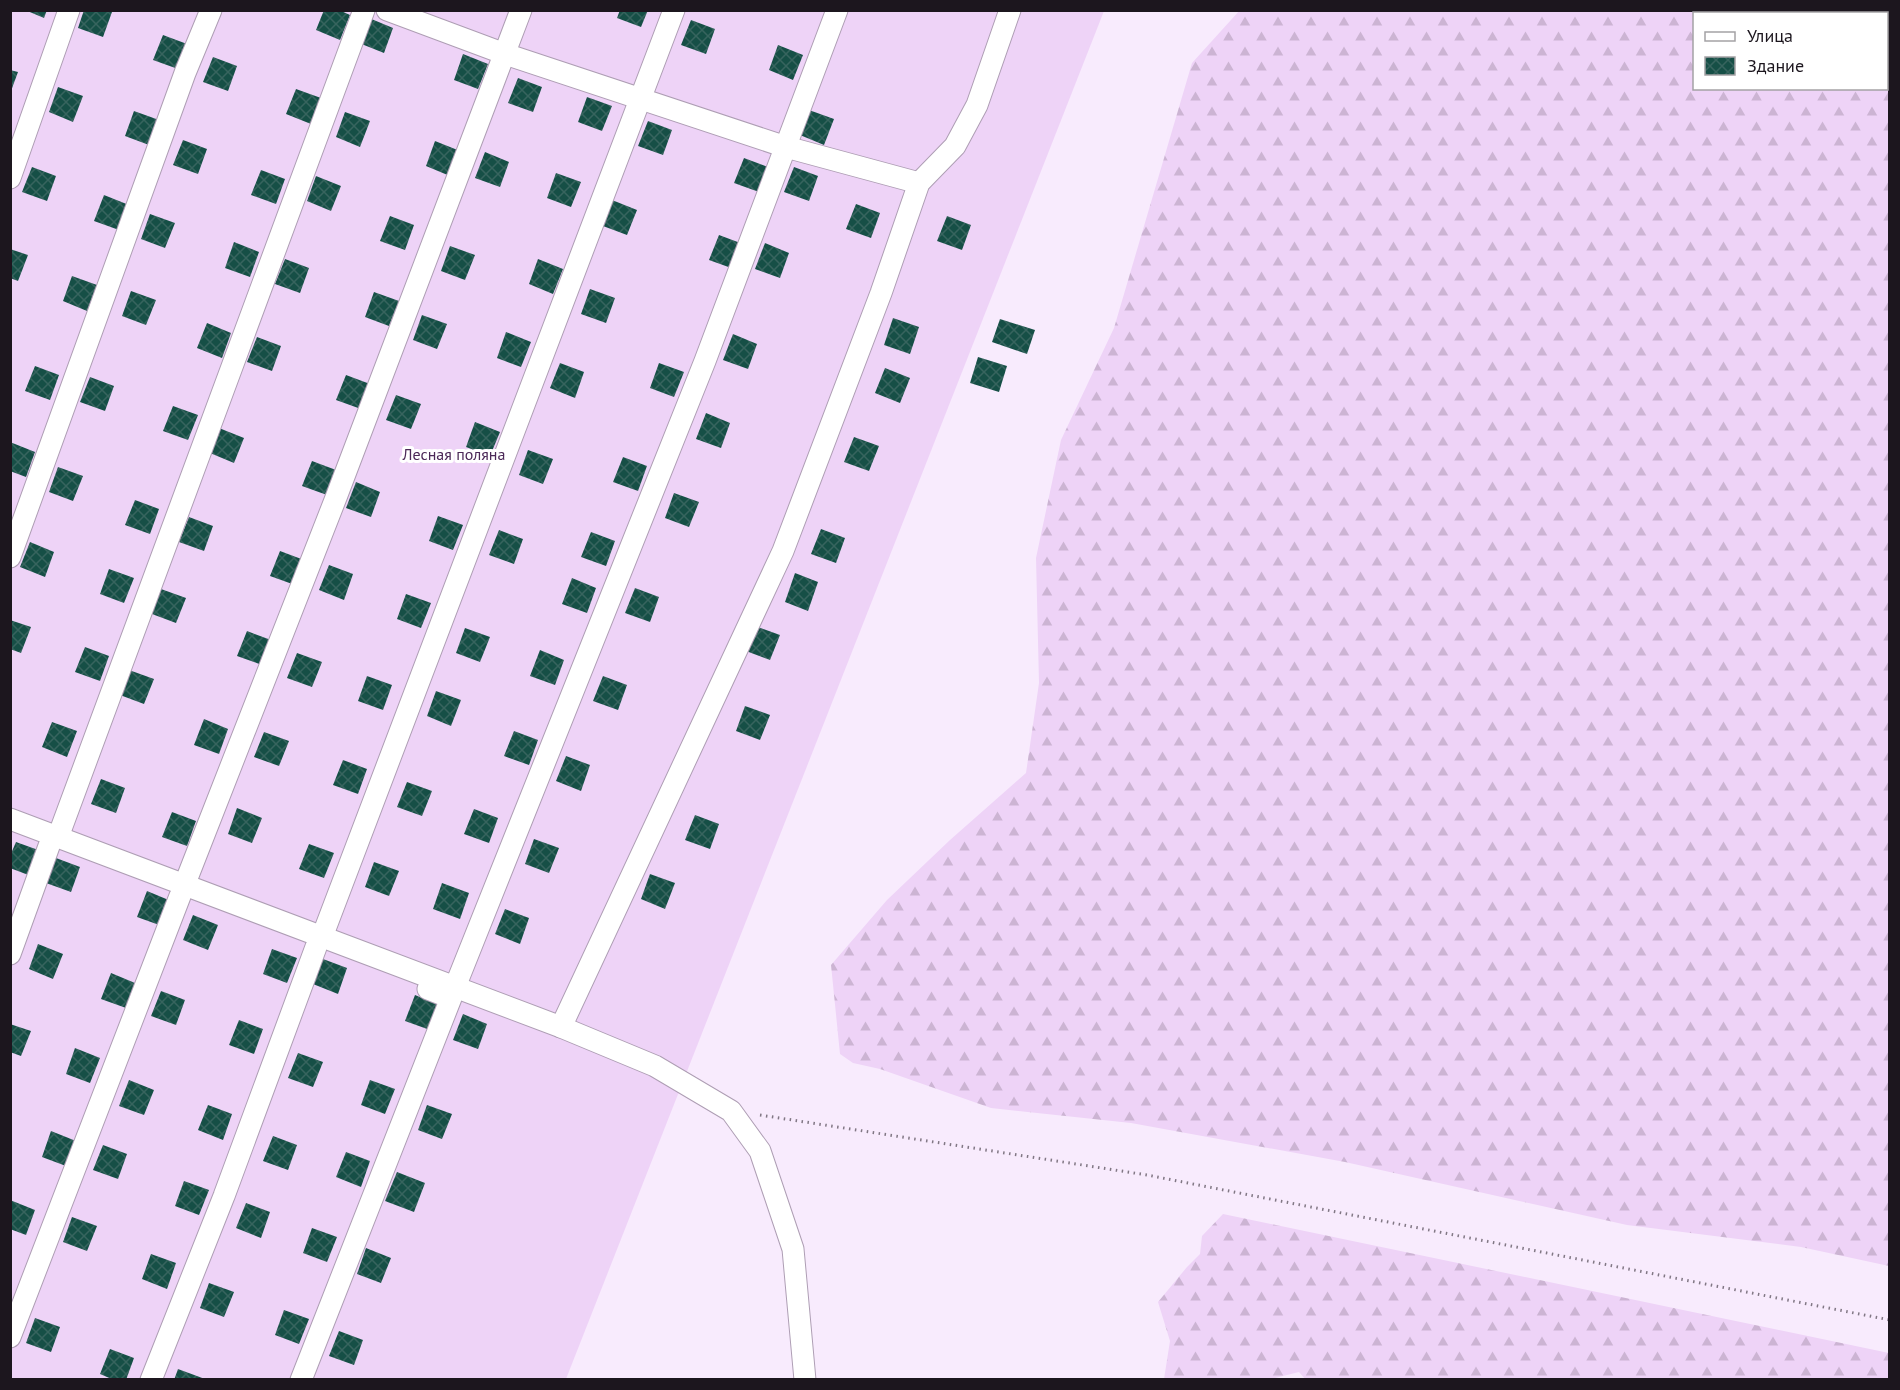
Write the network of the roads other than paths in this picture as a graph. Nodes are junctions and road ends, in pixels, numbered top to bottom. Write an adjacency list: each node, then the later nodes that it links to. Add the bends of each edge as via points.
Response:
1 (69, 10): 12 (street)
2 (211, 10): 14 (street)
3 (364, 10): 17 (street)
4 (387, 10): 9 (street)
5 (521, 10): 9 (street)
6 (674, 10): 10 (street)
7 (837, 10): 11 (street)
8 (1010, 10): 13 (street, via 977,105 955,146)
9 (505, 54): 10 (street); 18 (street)
10 (640, 98): 11 (street); 19 (street)
11 (786, 147): 13 (street); 21 (street, via 701,373)
12 (10, 178)
13 (919, 183): 22 (street, via 783,552)
14 (10, 557)
15 (10, 819): 17 (street)
16 (10, 831): 17 (street)
17 (54, 842): 18 (street); 20 (street)
18 (182, 891): 19 (street); 23 (street)
19 (319, 942): 21 (street); 24 (street); 25 (street, via 451,998)
20 (10, 954)
21 (454, 987): 22 (street)
22 (561, 1027): 26 (street, via 655,1066 731,1110 760,1151 793,1250)
23 (10, 1337)
24 (151, 1380)
25 (301, 1380)
26 (805, 1380)

